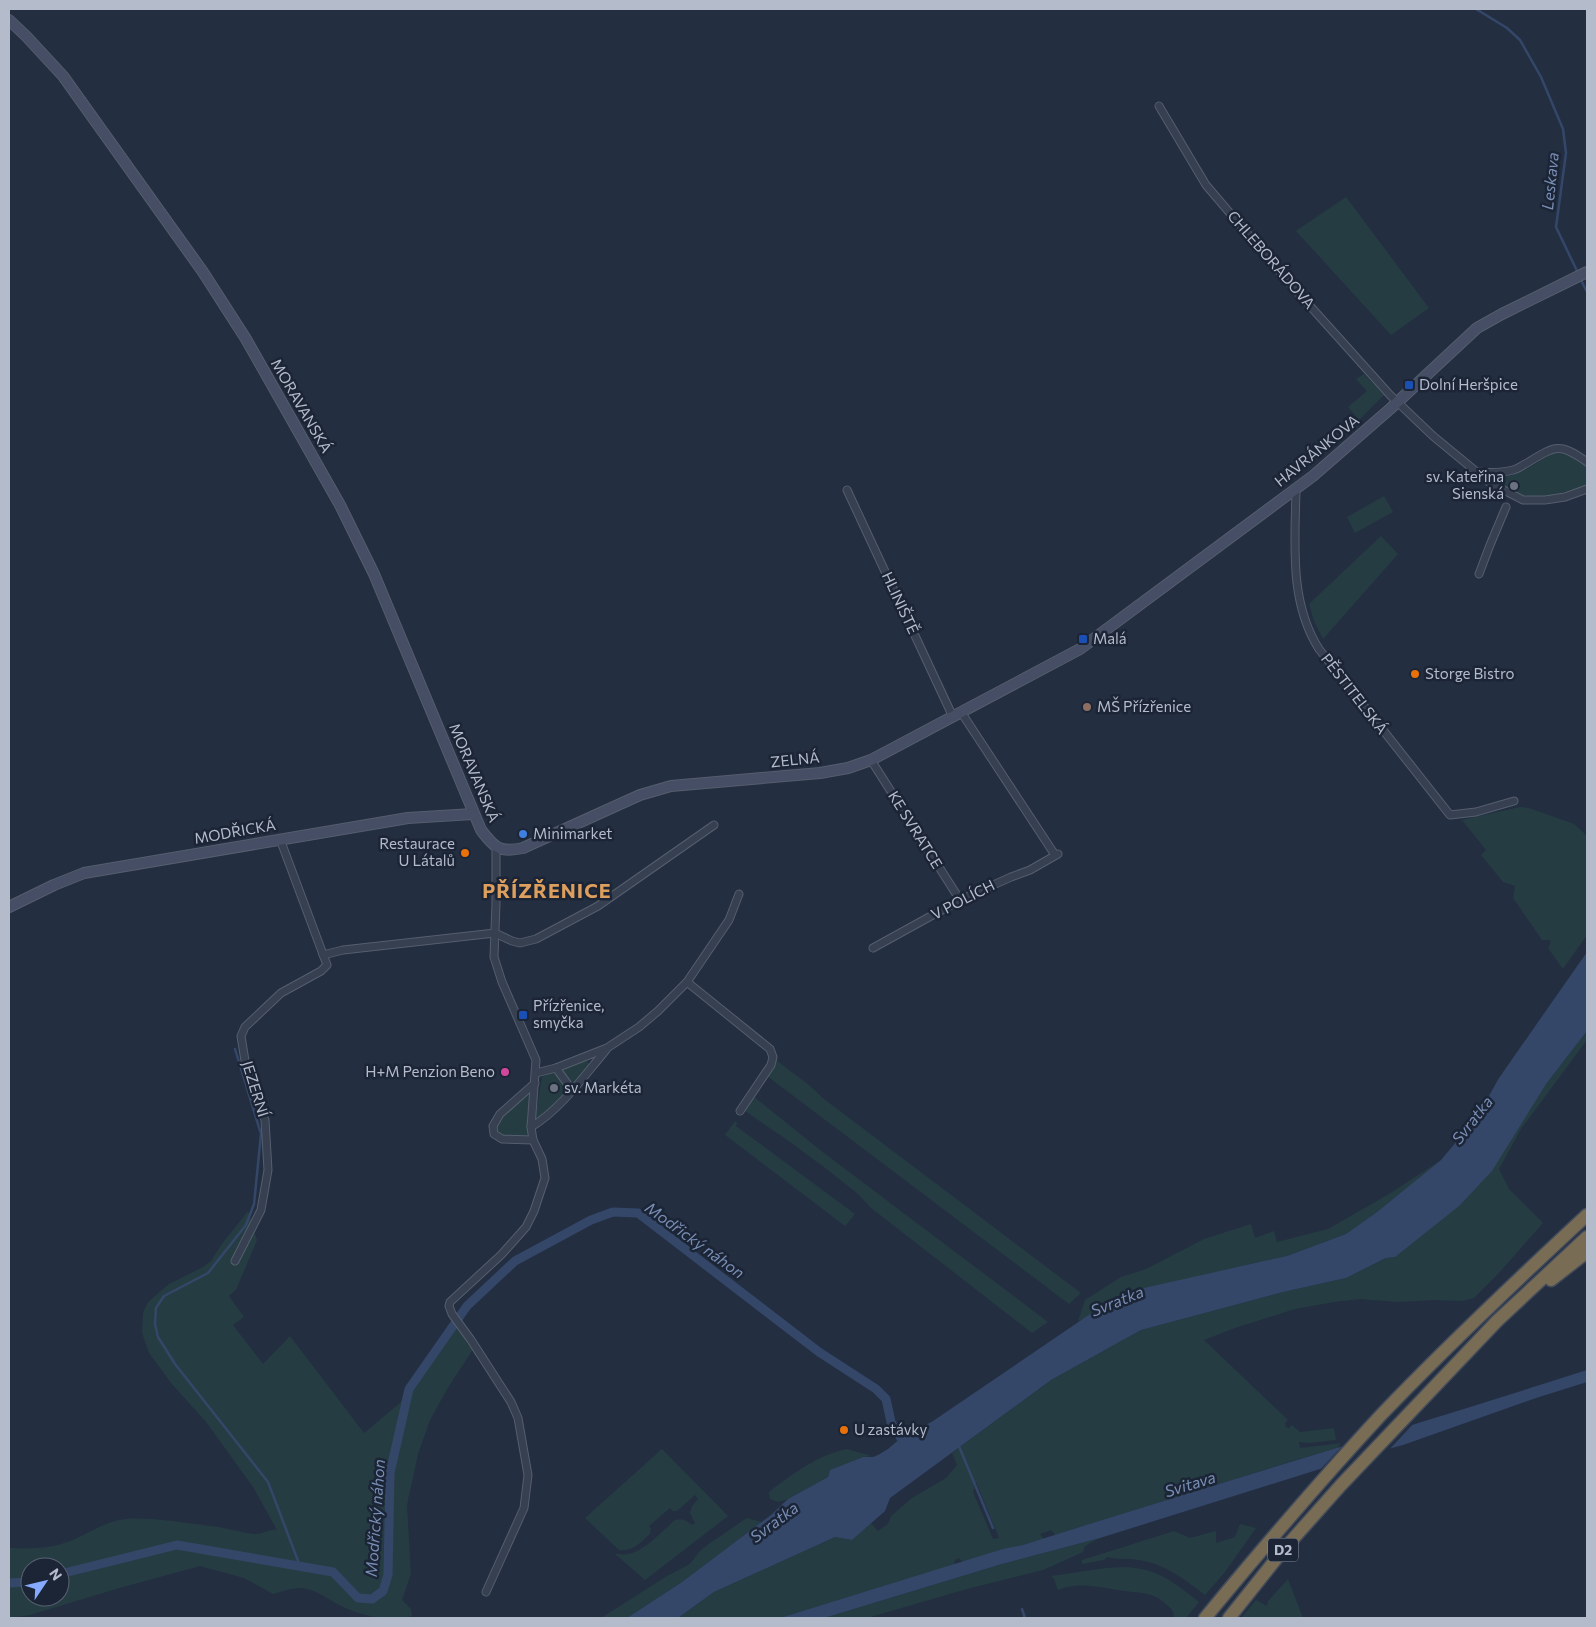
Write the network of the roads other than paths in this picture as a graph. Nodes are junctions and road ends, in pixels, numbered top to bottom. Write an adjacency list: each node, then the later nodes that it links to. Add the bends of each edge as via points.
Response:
1 (9, 20): 16 (street, MORAVANSKÁ, via 63,76 203,272 246,339 340,505 374,574)
2 (1159, 106): 4 (street, CHLEBORÁDOVA, via 1206,184)
3 (1587, 272): 4 (street, HAVRÁNKOVA, via 1477,328)
4 (1397, 403): 6 (street, CHLEBORÁDOVA); 7 (street, HAVRÁNKOVA)
5 (1587, 462): 6 (street, via 1561,447 1550,449 1515,470)
6 (1477, 472): 10 (street, CHLEBORÁDOVA)
7 (1296, 489): 12 (street, HAVRÁNKOVA); 15 (street, PĚSTITELSKÁ, via 1297,587 1305,622 1319,649 1450,815 1476,812)
8 (1587, 489): 10 (street, CHLEBORÁDOVA, via 1565,497)
9 (847, 490): 13 (street, HLINIŠTĚ)
10 (1509, 501): 11 (street)
11 (1479, 574)
12 (1080, 649): 13 (street, ZELNÁ)
13 (957, 715): 14 (street, ZELNÁ); 21 (street, V POLÍCH, via 1056,855 1030,870)
14 (871, 760): 19 (street, ZELNÁ, via 820,773 670,786 640,795 523,848); 21 (street, KE SVRATCE)
15 (1514, 801)
16 (473, 814): 18 (street, MODŘICKÁ, via 408,818); 19 (street, MORAVANSKÁ)
17 (714, 825): 23 (street, via 598,906 536,939 520,943)
18 (280, 839): 22 (street, MODŘICKÁ, via 84,873); 25 (street)
19 (496, 848): 23 (street)
20 (739, 894): 26 (street, via 729,920)
21 (960, 900): 24 (street, V POLÍCH)
22 (9, 907)
23 (495, 933): 25 (street); 29 (street, via 495,962 536,1060)
24 (873, 948)
25 (323, 955): 38 (street, JEZERNÍ, via 327,965 322,971 281,993 245,1027 241,1036 247,1073 265,1120 268,1170 261,1210)
26 (687, 982): 27 (street, via 639,1027); 32 (street, via 770,1049 773,1056 771,1065)
27 (607, 1048): 28 (street); 31 (street)
28 (556, 1068): 29 (street); 31 (street)
29 (536, 1073): 30 (street)
30 (535, 1083): 33 (street); 34 (street, via 500,1114 493,1126 494,1134 502,1139)
31 (572, 1090): 33 (street)
32 (740, 1111)
33 (531, 1127): 34 (street)
34 (533, 1140): 40 (street, via 542,1159 545,1178 526,1227 450,1302 452,1314 511,1402 518,1418 528,1474 524,1508)
35 (1587, 1215): 41 (highway, D2, via 1482,1313 1381,1416 1312,1491)
36 (1587, 1237): 39 (highway, D2)
37 (1587, 1252): 39 (highway)
38 (235, 1261)
39 (1497, 1321): 42 (highway, D2, via 1341,1485)
40 (486, 1592)
41 (1205, 1618)
42 (1229, 1618)

